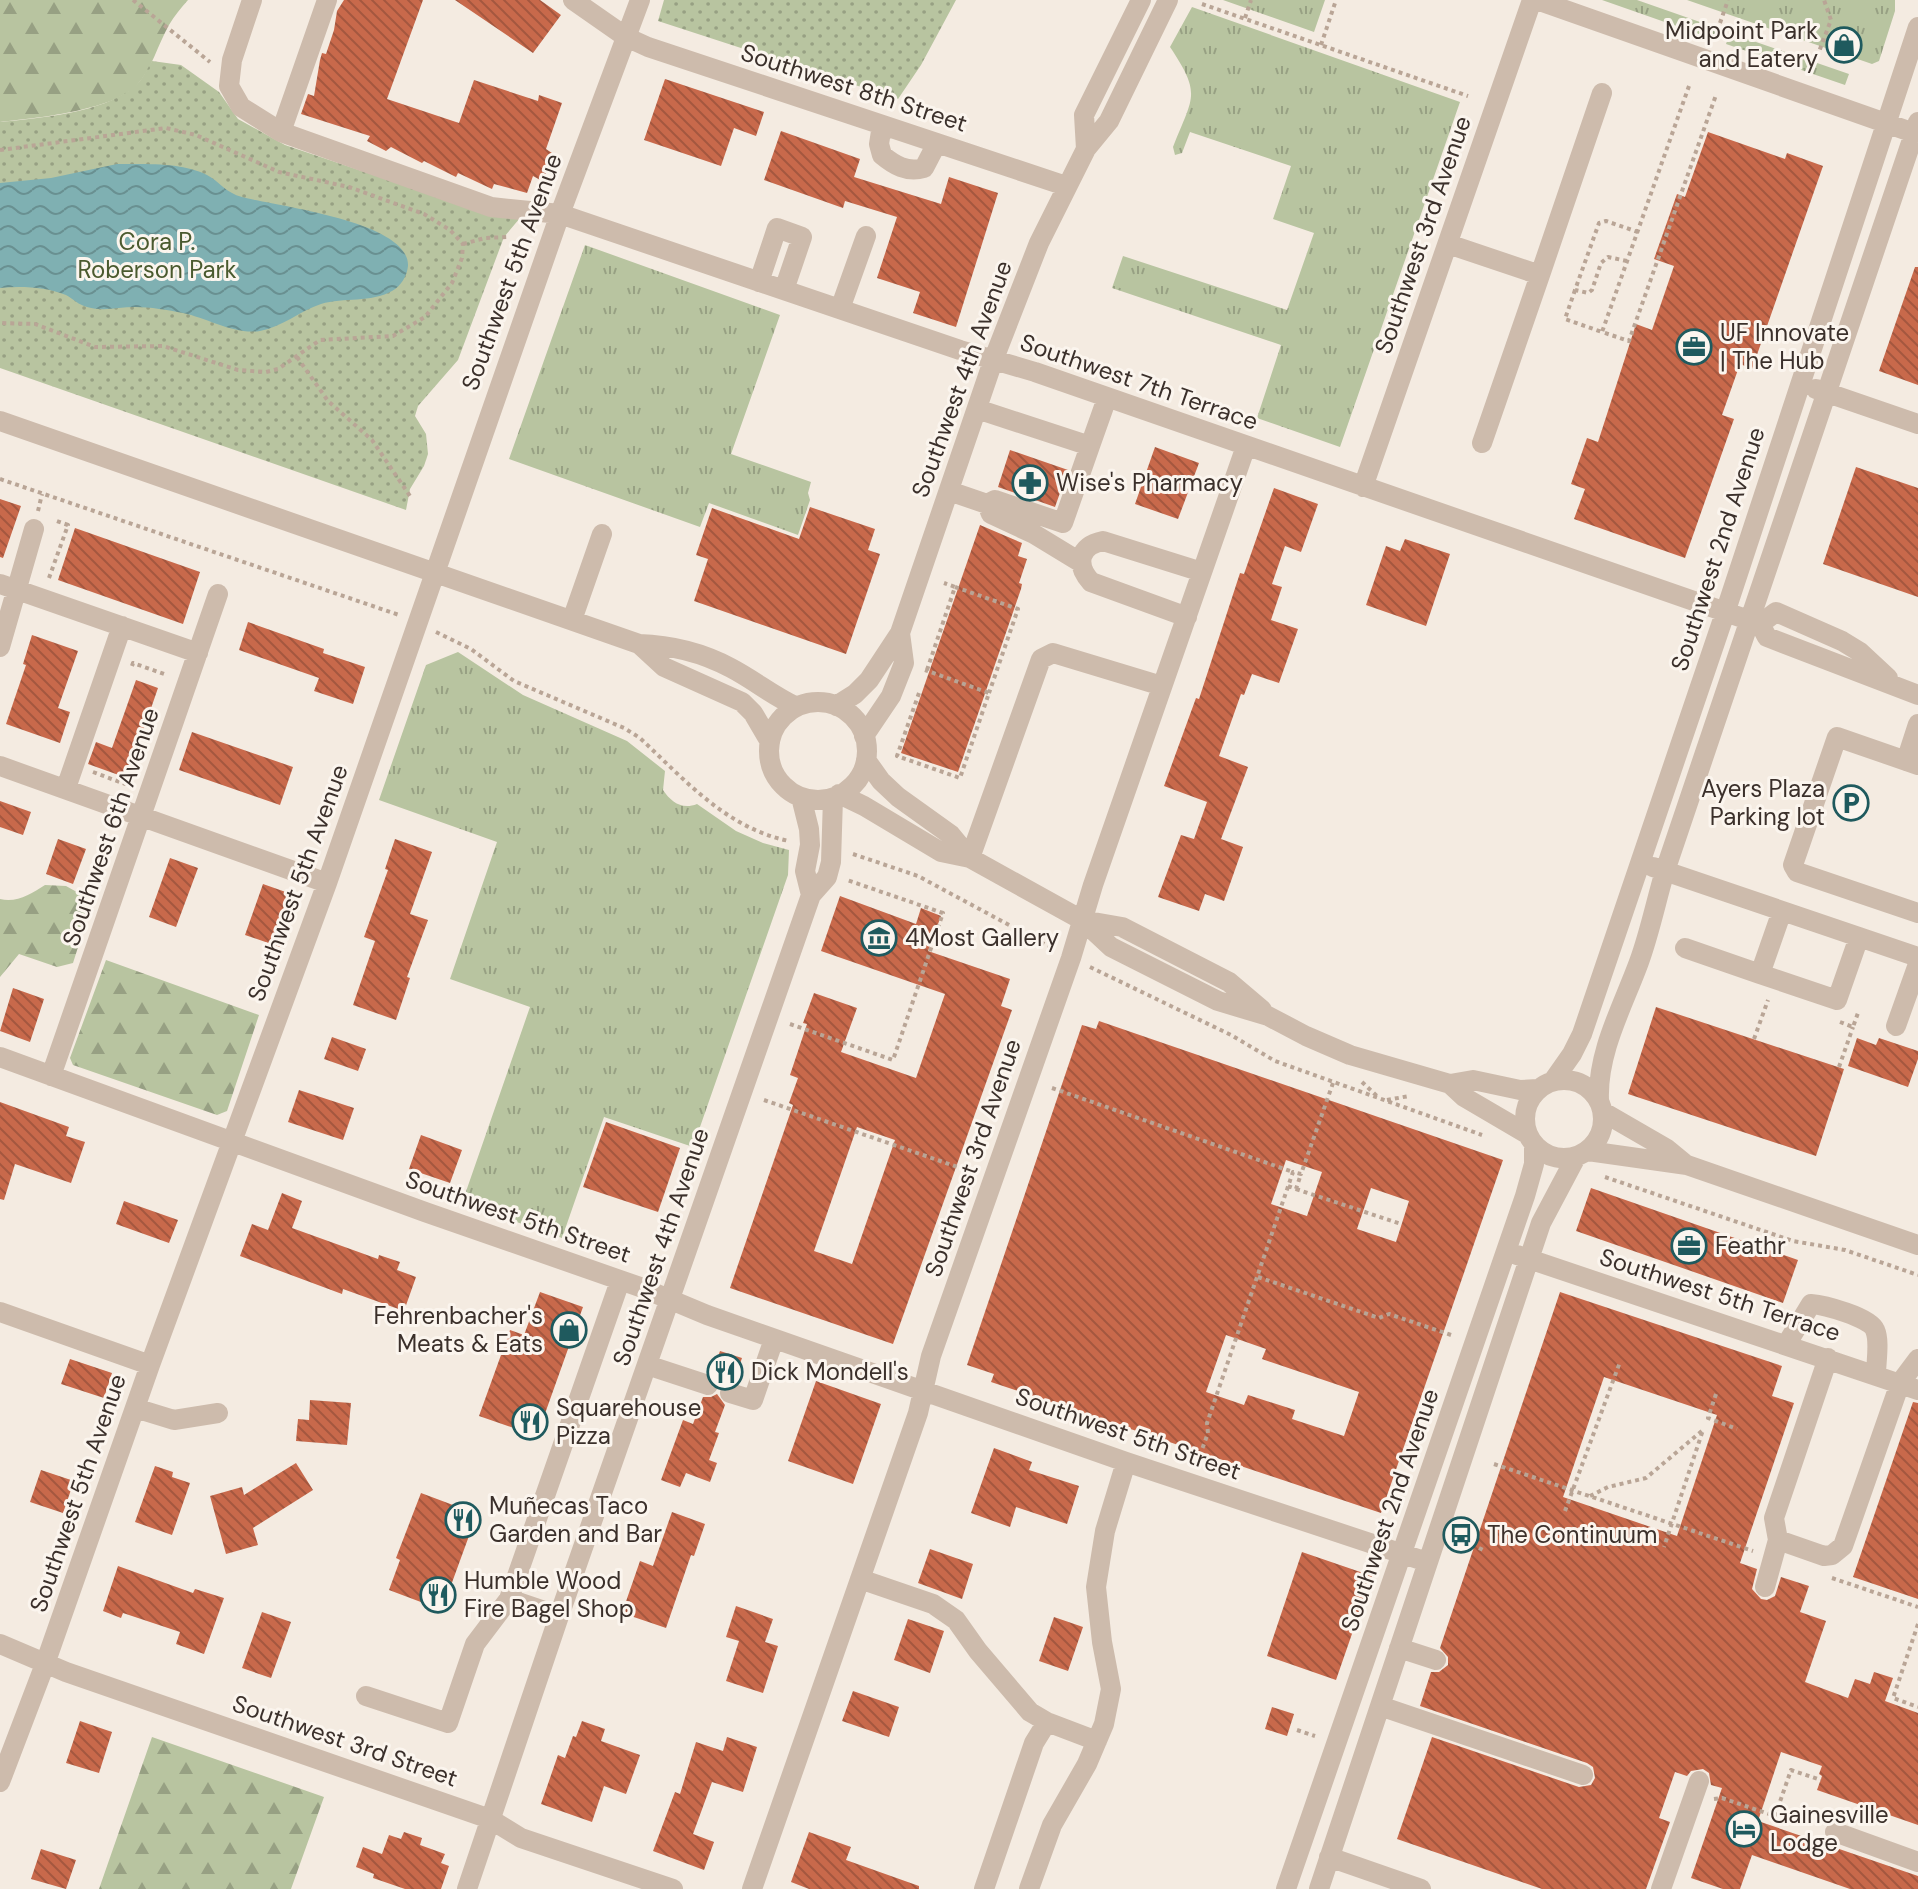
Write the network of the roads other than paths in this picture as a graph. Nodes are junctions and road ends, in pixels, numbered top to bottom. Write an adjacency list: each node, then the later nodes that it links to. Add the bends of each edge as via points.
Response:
1 (252, 0): 14 (street, Southwest 7th Terrace, via 229,86 241,107)
2 (327, 0): 14 (street)
3 (573, 0): 9 (street, Southwest 8th Street)
4 (640, 0): 9 (street, Southwest 5th Avenue)
5 (1141, 0): 16 (street, Southwest 4th Avenue, via 1084,115)
6 (1168, 0): 16 (street, Southwest 4th Avenue, via 1109,121)
7 (1535, 0): 11 (street); 20 (street, Southwest 3rd Avenue)
8 (1918, 27): 11 (street, Southwest 2nd Avenue)
9 (626, 37): 12 (street, Southwest 8th Street); 18 (street, Southwest 5th Avenue)
10 (1602, 93): 21 (street)
11 (1885, 123): 13 (street); 26 (street, Southwest 2nd Avenue)
12 (882, 125): 15 (street, Southwest 8th Street); 15 (street, via 882,155 903,168 924,168)
13 (1916, 127): 27 (street)
14 (281, 132): 18 (street, Southwest 7th Terrace, via 491,207)
15 (937, 143): 17 (street, Southwest 8th Street)
16 (1086, 149): 17 (street, Southwest 4th Avenue)
17 (1066, 186): 25 (street, Southwest 4th Avenue)
18 (560, 214): 22 (street, Southwest 7th Terrace); 41 (street, Southwest 5th Avenue)
19 (866, 236): 24 (street)
20 (1448, 244): 21 (street); 35 (street, Southwest 3rd Avenue)
21 (1540, 275): 32 (street)
22 (759, 282): 23 (street, Southwest 7th Terrace); 23 (street, via 777,228 790,232 802,237)
23 (784, 290): 24 (street, Southwest 7th Terrace)
24 (840, 309): 25 (street, Southwest 7th Terrace)
25 (993, 361): 28 (street, Southwest 7th Terrace); 29 (street, Southwest 4th Avenue)
26 (1800, 384): 27 (street); 45 (street, Southwest 2nd Avenue)
27 (1826, 392): 31 (street); 48 (street)
28 (1107, 398): 33 (street); 34 (street, Southwest 7th Terrace)
29 (977, 409): 33 (street); 36 (street, Southwest 4th Avenue)
30 (0, 421): 41 (street)
31 (1918, 424)
32 (1482, 443)
33 (1090, 446): 37 (street, via 1063,523 995,500)
34 (1246, 446): 35 (street, Southwest 7th Terrace); 42 (street, Southwest 3rd Avenue)
35 (1363, 487): 45 (street, Southwest 7th Terrace)
36 (949, 491): 37 (street); 50 (street, Southwest 4th Avenue)
37 (987, 504): 40 (street, via 991,514)
38 (34, 529): 43 (street)
39 (602, 534): 47 (street)
40 (1080, 562): 42 (street, via 1093,543 1103,541); 46 (street, via 1091,582)
41 (434, 571): 47 (street); 71 (street, Southwest 5th Avenue)
42 (1202, 572): 46 (street, Southwest 3rd Avenue)
43 (9, 587): 49 (street); 52 (street)
44 (218, 594): 53 (street, Southwest 6th Avenue)
45 (1725, 613): 48 (street, Southwest 7th Terrace); 69 (street, Southwest 2nd Avenue)
46 (1187, 617): 54 (street, Southwest 3rd Avenue)
47 (572, 620): 51 (street)
48 (1755, 622): 55 (street, via 1776,612 1842,641); 70 (street)
49 (122, 626): 53 (street); 64 (street)
50 (900, 633): 56 (street, Southwest 4th Avenue, via 869,680); 59 (street, Southwest 4th Avenue, via 904,663 891,696)
51 (639, 644): 57 (street, via 674,645 706,657); 60 (street, via 664,667 742,702)
52 (0, 647)
53 (198, 653): 67 (street, Southwest 6th Avenue)
54 (1162, 686): 68 (street, via 1053,653 1041,659); 75 (street, Southwest 3rd Avenue)
55 (1909, 692)
56 (836, 706): 57 (street, via 817,702); 59 (street, via 849,713)
57 (797, 707): 60 (street, via 775,728)
58 (1918, 724): 62 (street)
59 (864, 736): 61 (street)
60 (770, 742): 66 (street, via 779,781)
61 (866, 760): 65 (street, via 856,782); 68 (street, via 881,781 951,835)
62 (1912, 763): 74 (street, via 1837,737 1793,865 1797,872)
63 (0, 766): 64 (street)
64 (66, 788): 67 (street)
65 (836, 796): 66 (street); 68 (street, via 864,806 941,852); 72 (street, Southwest 4th Avenue, via 831,862 827,877)
66 (801, 797): 72 (street, Southwest 4th Avenue, via 809,829 805,871)
67 (142, 816): 71 (street); 83 (street, Southwest 6th Avenue)
68 (970, 858): 75 (street)
69 (1640, 862): 70 (street); 85 (street, Southwest 2nd Avenue, via 1582,1034)
70 (1665, 871): 73 (street); 86 (street, via 1609,1041 1598,1085)
71 (327, 883): 88 (street, Southwest 5th Avenue)
72 (811, 895): 95 (street, Southwest 4th Avenue)
73 (1782, 911): 76 (street); 80 (street)
74 (1918, 913)
75 (1082, 920): 84 (street, via 1122,927 1229,982 1268,1016 1306,1036 1350,1055); 106 (street, Southwest 3rd Avenue)
76 (1859, 937): 78 (street); 80 (street, via 1837,1000)
77 (1685, 948): 80 (street)
78 (1918, 957)
79 (1918, 964): 81 (street)
80 (1760, 974)
81 (1896, 1026)
82 (0, 1057): 83 (street, Southwest 5th Street)
83 (51, 1076): 88 (street, Southwest 5th Street)
84 (1450, 1084): 85 (street, via 1473,1080 1520,1090); 87 (street)
85 (1545, 1085): 86 (street, via 1572,1080 1583,1084); 87 (street, via 1526,1110)
86 (1601, 1106): 89 (street, via 1601,1134); 90 (street)
87 (1531, 1140): 89 (street, via 1553,1157); 92 (street, Southwest 2nd Avenue, via 1534,1164)
88 (233, 1141): 94 (street, Southwest 5th Street); 101 (street, Southwest 5th Avenue)
89 (1582, 1154): 90 (street); 93 (street, via 1541,1223)
90 (1687, 1165): 91 (street)
91 (1918, 1245)
92 (1506, 1251): 93 (street, Southwest 5th Terrace); 112 (street, Southwest 2nd Avenue)
93 (1528, 1259): 98 (street, Southwest 5th Terrace); 113 (street)
94 (620, 1281): 95 (street, Southwest 5th Street); 116 (street)
95 (670, 1299): 97 (street, Southwest 5th Street); 102 (street, Southwest 4th Avenue)
96 (0, 1312): 101 (street)
97 (774, 1339): 106 (street, Southwest 5th Street); 107 (street, via 753,1400)
98 (1786, 1345): 99 (street, Southwest 5th Terrace); 103 (street, via 1811,1304 1865,1320 1876,1334)
99 (1828, 1358): 103 (street, Southwest 5th Terrace); 111 (street, via 1776,1507)
100 (1918, 1359): 105 (street)
101 (150, 1365): 108 (street, Southwest 5th Avenue)
102 (647, 1365): 104 (street); 117 (street, Southwest 4th Avenue)
103 (1876, 1375): 105 (street, Southwest 5th Terrace)
104 (708, 1385)
105 (1909, 1386): 111 (street, via 1843,1546 1824,1556)
106 (923, 1390): 110 (street, Southwest 5th Street); 114 (street, Southwest 3rd Avenue)
107 (730, 1393)
108 (135, 1408): 109 (street, via 174,1420); 121 (street, Southwest 5th Avenue)
109 (218, 1413)
110 (1126, 1462): 112 (street, Southwest 5th Street); 125 (street, via 1105,1531 1096,1587 1111,1689)
111 (1778, 1540): 115 (street)
112 (1402, 1554): 113 (street, Southwest 5th Street); 129 (street, Southwest 2nd Avenue)
113 (1427, 1562): 119 (street)
114 (860, 1579): 124 (street, via 933,1604 956,1620 1030,1712); 137 (street, Southwest 3rd Avenue)
115 (1765, 1587)
116 (509, 1599): 117 (street); 122 (street, via 475,1644 448,1723)
117 (559, 1616): 130 (street, Southwest 4th Avenue)
118 (0, 1644): 121 (street, Southwest 3rd Street)
119 (1399, 1648): 120 (street); 123 (street)
120 (1436, 1660)
121 (45, 1664): 128 (street, Southwest 5th Avenue); 130 (street, Southwest 3rd Street)
122 (366, 1696)
123 (1380, 1706): 126 (street); 131 (street)
124 (1047, 1722): 125 (street); 138 (street, via 1034,1743)
125 (1097, 1741): 139 (street, via 1052,1825)
126 (1583, 1775)
127 (1699, 1781): 143 (street)
128 (0, 1782)
129 (1314, 1810): 131 (street); 140 (street, Southwest 2nd Avenue)
130 (490, 1819): 135 (street, Southwest 4th Avenue); 136 (street, Southwest 3rd Street, via 521,1838)
131 (1342, 1820): 133 (street)
132 (1835, 1832): 134 (street)
133 (1329, 1857): 141 (street); 142 (street)
134 (1918, 1862)
135 (467, 1889)
136 (673, 1889)
137 (752, 1889)
138 (984, 1889)
139 (1029, 1889)
140 (1286, 1889)
141 (1319, 1889)
142 (1421, 1889)
143 (1661, 1889)

